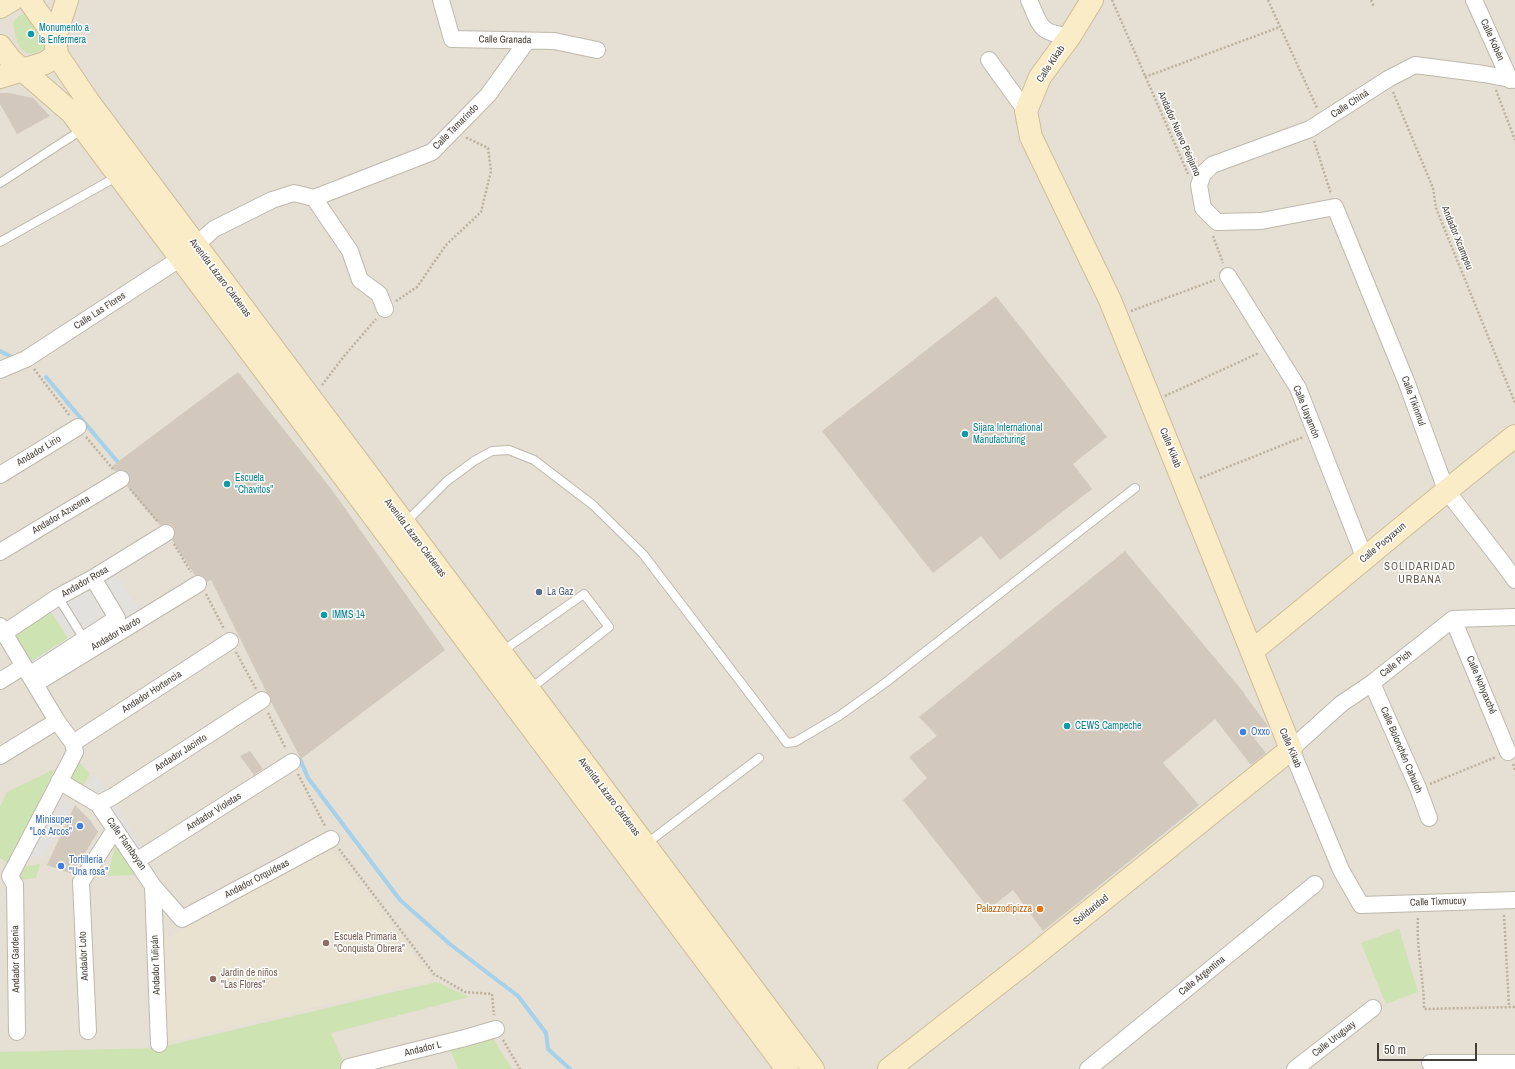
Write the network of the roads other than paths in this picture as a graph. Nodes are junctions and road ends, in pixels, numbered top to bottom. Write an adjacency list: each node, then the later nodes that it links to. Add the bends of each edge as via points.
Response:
1 (12, 0): 8 (main road)
2 (441, 0): 10 (street, Calle Granada, via 452,39)
3 (1030, 0): 9 (street, via 1041,27 1055,34)
4 (1092, 0): 9 (main road, Calle Kikab)
5 (1474, 0): 17 (street, Calle Kobén)
6 (66, 1): 7 (main road); 12 (main road)
7 (33, 5): 12 (main road, Avenida Lázaro Cárdenas)
8 (0, 7)
9 (1070, 36): 18 (main road, Calle Kikab, via 1040,77)
10 (527, 41): 13 (street, Calle Granada, via 554,41); 22 (street, Calle Tamarindo, via 488,95 432,152)
11 (0, 46): 15 (main road, Avenida Lázaro Cárdenas)
12 (56, 46): 15 (main road, via 45,63); 25 (main road, Avenida Lázaro Cárdenas, via 88,101)
13 (597, 50)
14 (990, 60): 18 (street)
15 (21, 70): 16 (main road); 19 (main road, Avenida Lázaro Cárdenas, via 72,112)
16 (0, 77)
17 (1512, 80): 23 (street, Calle Chiná, via 1415,65 1388,79 1317,125 1212,165 1194,182 1203,208 1217,222 1261,221)
18 (1026, 111): 51 (main road, Calle Kikab, via 1031,137 1110,300)
19 (84, 129): 20 (main road, Avenida Lázaro Cárdenas); 21 (lane)
20 (119, 175): 24 (lane); 25 (main road, Avenida Lázaro Cárdenas)
21 (0, 183)
22 (314, 198): 25 (street, via 294,193 272,200 214,229); 27 (street, via 350,251 360,280 379,294)
23 (1335, 207): 34 (street, Calle Tikinmul, via 1406,381)
24 (0, 242)
25 (188, 252): 28 (street, Calle Las Flores, via 26,359); 35 (main road, Avenida Lázaro Cárdenas); 35 (main road, Avenida Lázaro Cárdenas, via 311,400)
26 (1228, 276): 39 (street, Calle Uayamón, via 1298,388)
27 (385, 309)
28 (0, 370)
29 (78, 428): 31 (street, Andador Lirio)
30 (1515, 436): 34 (main road, Calle Pocyaxun)
31 (0, 475)
32 (121, 479): 38 (street, Andador Azucena)
33 (1134, 488): 36 (lane, via 884,683 839,716 795,742 787,743 643,554 593,505 534,460 509,450 492,451 447,481)
34 (1446, 490): 39 (main road, Calle Pocyaxun); 41 (street, Calle Tikinmul)
35 (374, 500): 36 (main road, Avenida Lázaro Cárdenas); 43 (main road, Avenida Lázaro Cárdenas)
36 (404, 524): 43 (main road, Avenida Lázaro Cárdenas)
37 (166, 533): 40 (street, Andador Rosa)
38 (0, 552)
39 (1365, 559): 51 (main road, Calle Pocyaxun)
40 (94, 578): 44 (street, Andador Rosa); 48 (street, via 117,618)
41 (1515, 580)
42 (198, 584): 52 (street, Andador Nardo)
43 (441, 590): 50 (main road, Avenida Lázaro Cárdenas); 86 (main road, Avenida Lázaro Cárdenas)
44 (58, 597): 47 (street, Andador Rosa); 48 (lane)
45 (1515, 617): 46 (street)
46 (1453, 619): 54 (street, Calle Pich); 60 (street, Calle Nohyaxché)
47 (2, 629): 52 (street)
48 (84, 640): 52 (street)
49 (230, 641): 58 (street, Andador Hortencia)
50 (501, 652): 55 (main road, Avenida Lázaro Cárdenas); 55 (lane, via 584,594 609,627)
51 (1252, 652): 59 (main road, Calle Kikab)
52 (29, 675): 53 (street, Andador Nardo); 57 (street)
53 (0, 680)
54 (1372, 682): 59 (street, Calle Pich, via 1341,704); 66 (street, Calle Bolonchén Cahuich)
55 (529, 690): 69 (main road, Avenida Lázaro Cárdenas)
56 (262, 700): 65 (street, Andador Jacinto)
57 (57, 722): 58 (street); 61 (street)
58 (73, 743): 64 (street, via 75,752)
59 (1291, 749): 75 (street, Calle Kikab, via 1341,870); 88 (main road, Solidaridad)
60 (1508, 752)
61 (0, 756)
62 (759, 758): 69 (lane)
63 (292, 762): 70 (street, Andador Violetas)
64 (59, 781): 65 (street, Calle Flamboyan); 71 (street)
65 (98, 804): 67 (street, Calle Flamboyan)
66 (1429, 818)
67 (115, 829): 70 (street, Calle Flamboyan); 79 (street, Andador Loto, via 81,882)
68 (331, 839): 76 (street, Andador Orquídeas)
69 (645, 845): 87 (main road, Avenida Lázaro Cárdenas)
70 (136, 861): 73 (street, Calle Flamboyan)
71 (8, 879): 80 (street, Andador Gardenia)
72 (1315, 884): 89 (street, Calle Argentina)
73 (153, 886): 76 (street, Calle Flamboyan); 81 (street, Andador Tulipán)
74 (1509, 900): 75 (street, Calle Tixmucuy)
75 (1361, 905)
76 (182, 919)
77 (1373, 1008): 90 (street, Calle Uruguay)
78 (496, 1029): 84 (street, Andador L)
79 (88, 1031)
80 (17, 1032)
81 (159, 1044)
82 (1430, 1063): 83 (street)
83 (1515, 1063)
84 (385, 1064): 85 (street, Andador L)
85 (349, 1068)
86 (787, 1069)
87 (813, 1069)
88 (889, 1069)
89 (1088, 1069)
90 (1295, 1069)

